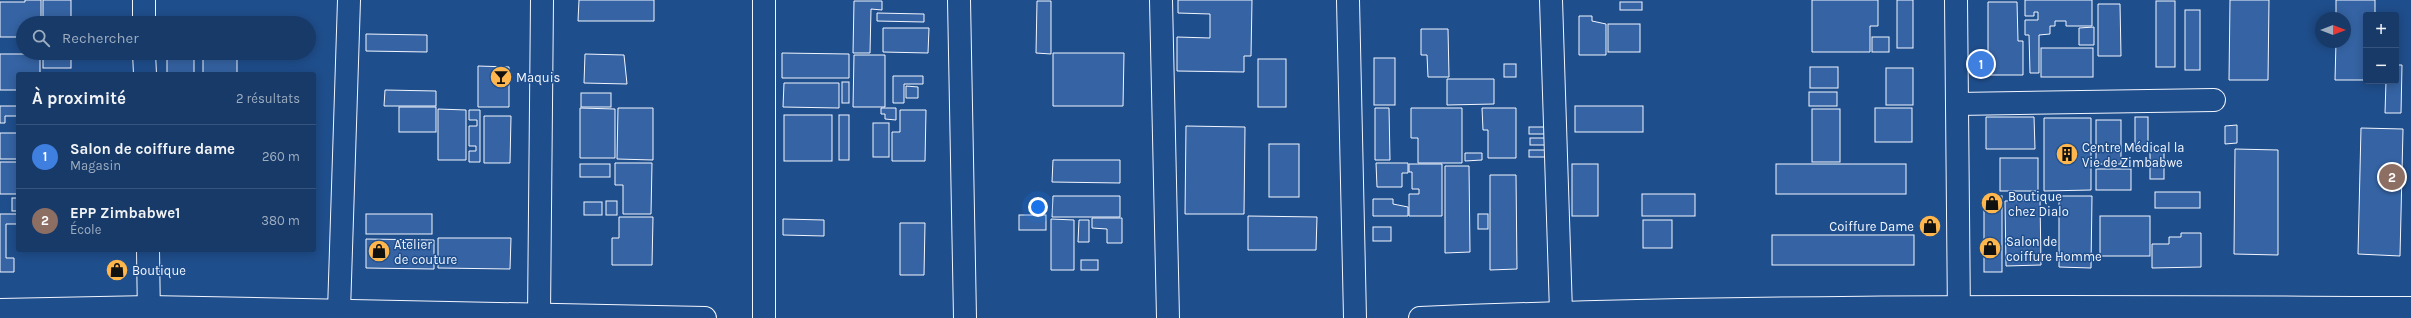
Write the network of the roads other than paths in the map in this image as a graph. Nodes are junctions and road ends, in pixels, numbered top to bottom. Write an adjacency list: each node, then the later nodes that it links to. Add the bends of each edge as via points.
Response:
1 (144, 0): 10 (street)
2 (349, 0): 18 (street)
3 (542, 0): 24 (street)
4 (764, 0): 26 (street)
5 (960, 0): 27 (street)
6 (1161, 0): 28 (street)
7 (1348, 0): 29 (street)
8 (1551, 0): 19 (street)
9 (1956, 0): 14 (street)
10 (144, 16)
11 (144, 60): 12 (street)
12 (145, 72)
13 (2214, 100): 14 (street)
14 (1957, 104): 20 (street)
15 (148, 252): 21 (street)
16 (2411, 308): 23 (street)
17 (0, 310): 21 (street)
18 (339, 311): 21 (street); 24 (street)
19 (1561, 312): 20 (street); 30 (street)
20 (1959, 312): 22 (street)
21 (149, 313)
22 (2122, 313): 23 (street)
23 (2307, 313)
24 (539, 315): 25 (street)
25 (705, 318)
26 (764, 318)
27 (965, 318)
28 (1168, 318)
29 (1355, 318)
30 (1420, 318)

